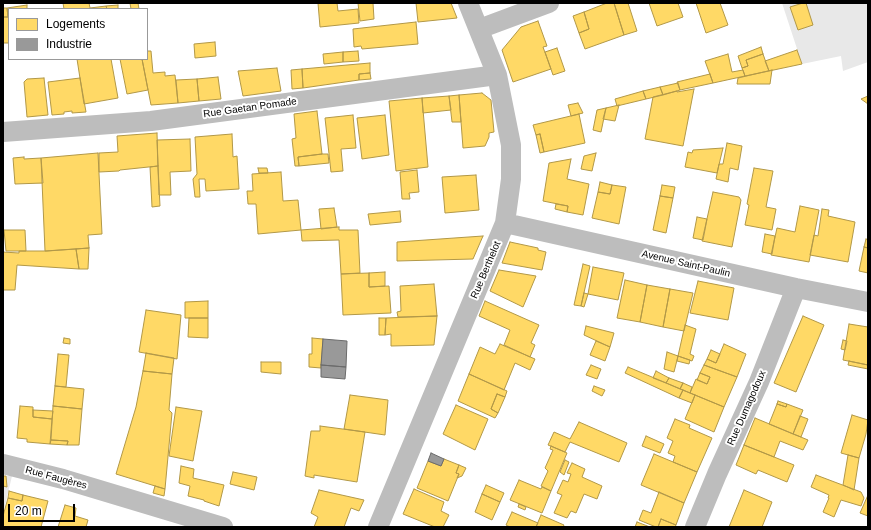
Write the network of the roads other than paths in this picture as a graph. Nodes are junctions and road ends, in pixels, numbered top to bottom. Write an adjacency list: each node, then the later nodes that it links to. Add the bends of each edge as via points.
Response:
1 (468, 3): 3 (street, Rue Berthelot)
2 (549, 3): 3 (street)
3 (479, 29): 4 (street, Rue Berthelot)
4 (497, 75): 5 (street, Rue Gaetan Pomade, via 151,121); 6 (street, Rue Berthelot, via 511,145 511,179)
5 (3, 132)
6 (505, 223): 7 (street, Avenue Saint-Paulin); 11 (street, Rue Berthelot)
7 (796, 288): 8 (street, Avenue Saint-Paulin); 12 (street, Rue Dumagodoux, via 759,382)
8 (868, 302)
9 (3, 464): 10 (street, Rue Faugères)
10 (223, 527)
11 (378, 527)
12 (695, 527)

